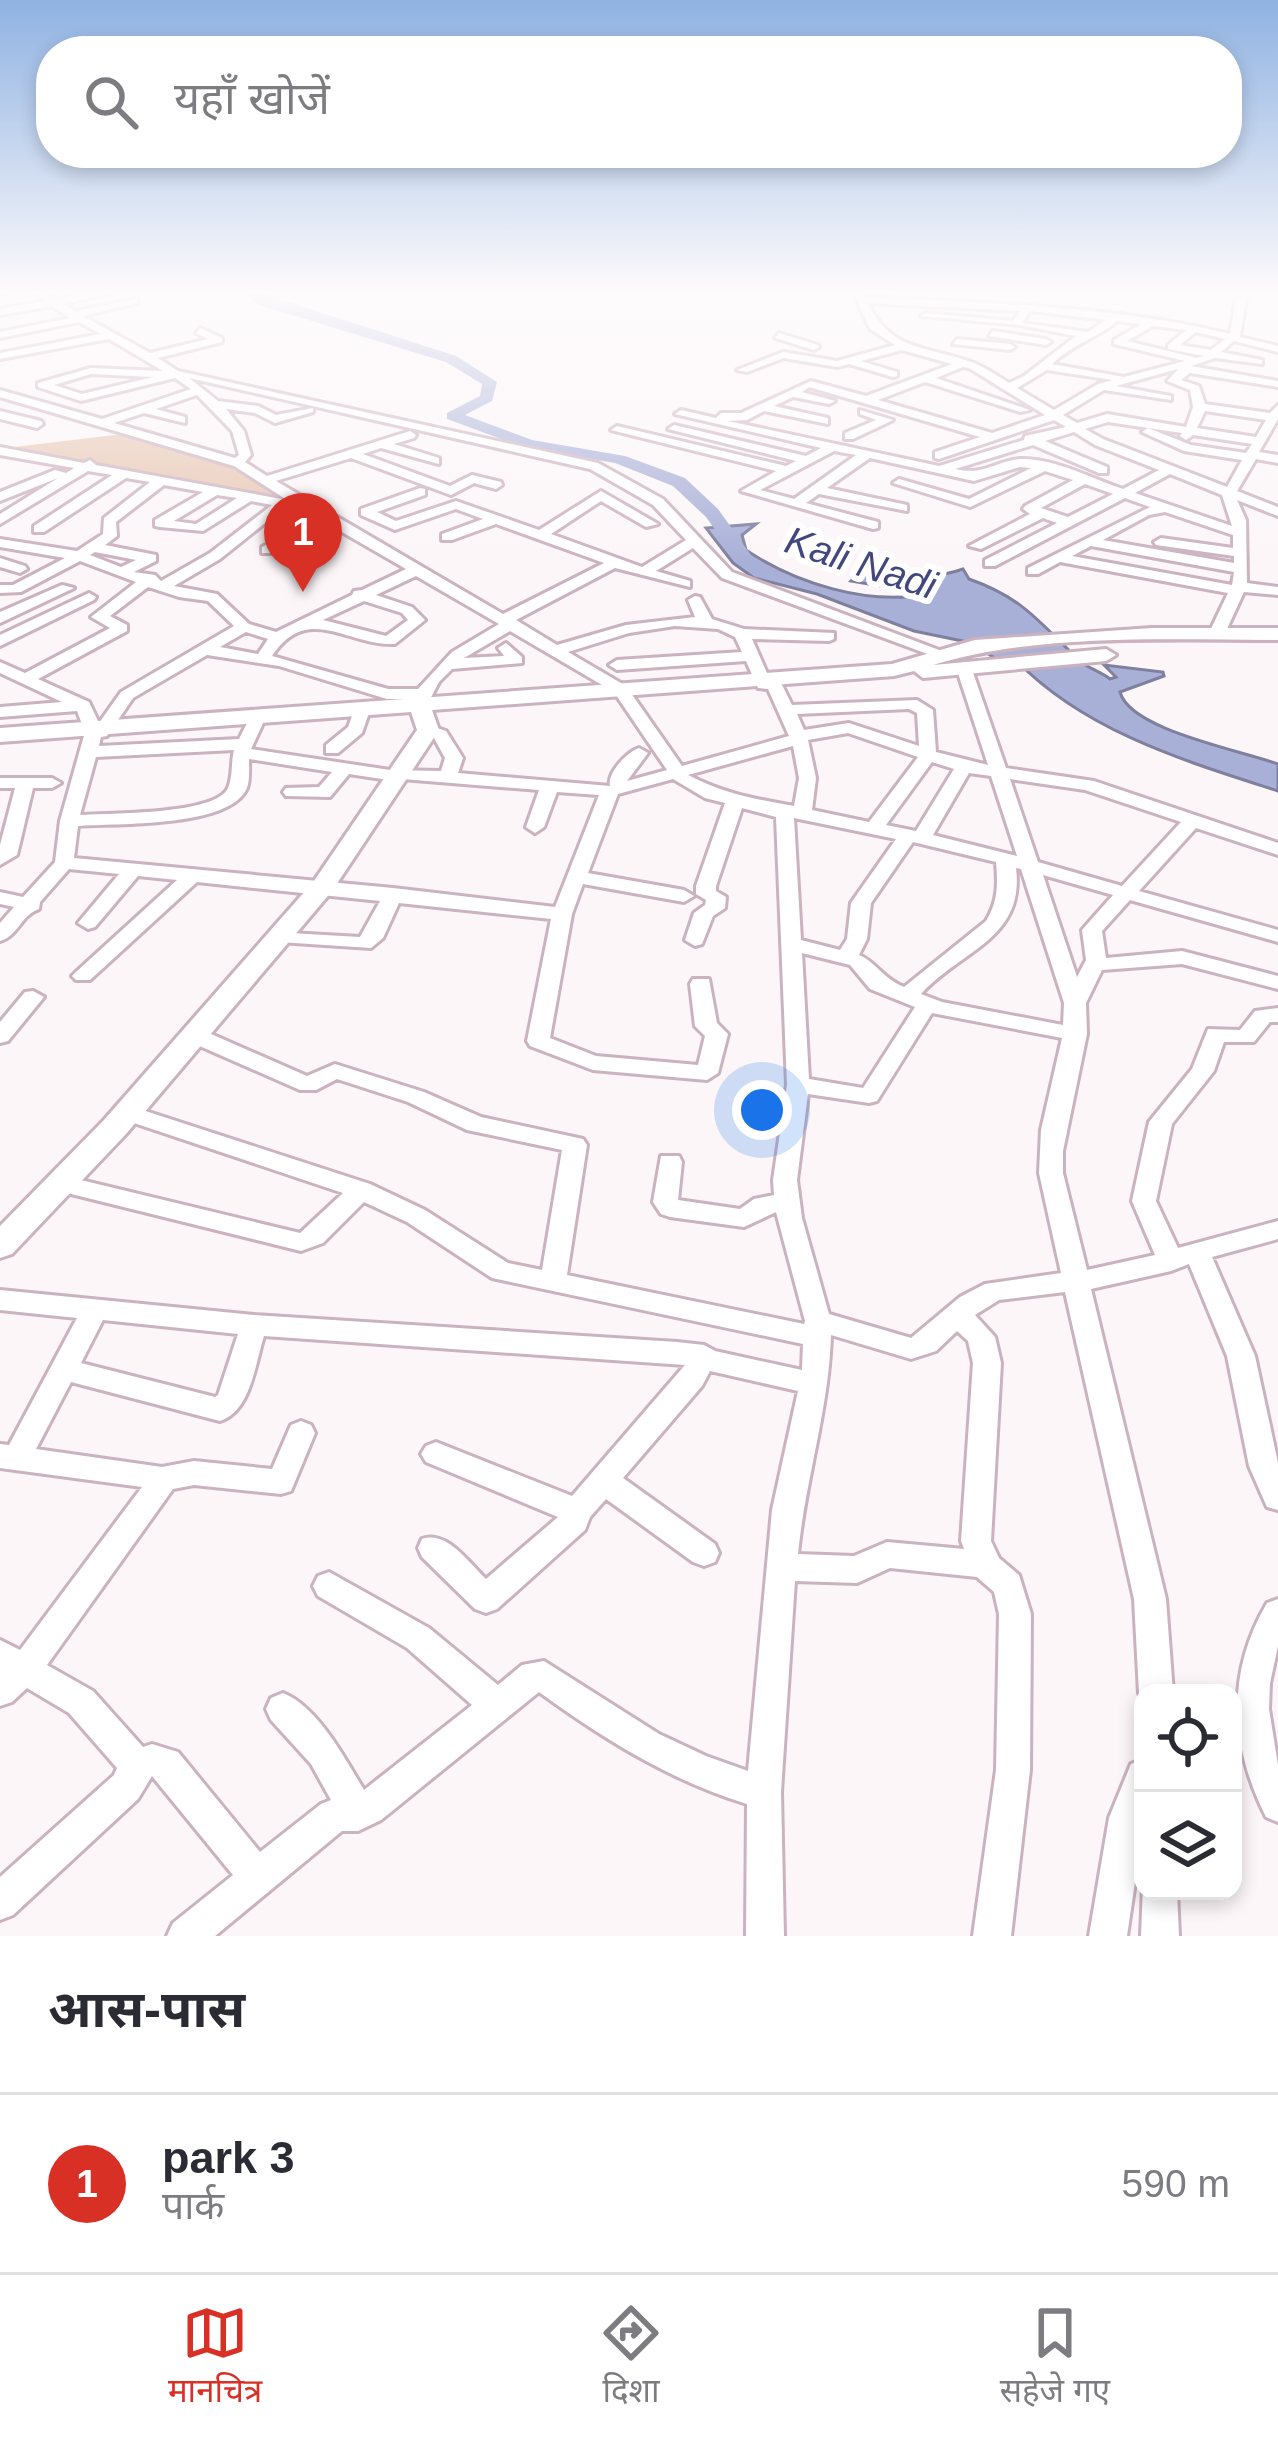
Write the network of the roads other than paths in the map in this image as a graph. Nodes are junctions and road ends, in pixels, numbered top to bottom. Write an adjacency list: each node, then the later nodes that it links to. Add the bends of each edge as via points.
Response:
1 (51, 382): 2 (street, via 42,385 81,398)
2 (137, 382)
3 (186, 382): 16 (street)
4 (213, 382): 109 (street, via 594,466 658,502)
5 (853, 382): 17 (street)
6 (932, 382): 15 (street)
7 (998, 382): 13 (street)
8 (1026, 382): 13 (street)
9 (1102, 382): 24 (street)
10 (1108, 382): 22 (street)
11 (1179, 382): 38 (street, via 1195,388)
12 (811, 383): 17 (street); 19 (street)
13 (1006, 387): 33 (street)
14 (149, 389): 21 (street)
15 (919, 389): 25 (street); 30 (street); 32 (street); 37 (street)
16 (200, 390): 21 (street); 26 (street)
17 (844, 392): 25 (street)
18 (0, 393): 20 (street)
19 (792, 393): 25 (street); 27 (street)
20 (29, 398): 31 (street); 42 (street)
21 (177, 398): 26 (street); 28 (street)
22 (1167, 398)
23 (114, 400): 28 (street)
24 (1083, 400): 33 (street); 38 (street)
25 (858, 404): 41 (street); 45 (street); 52 (street, via 886,420)
26 (218, 407): 29 (street, via 276,419); 67 (street, via 244,437)
27 (764, 407): 35 (street); 41 (street)
28 (143, 409): 39 (street); 42 (street)
29 (309, 410)
30 (1024, 410): 32 (street); 33 (street)
31 (0, 413): 43 (street)
32 (1000, 413): 37 (street)
33 (1047, 413): 46 (street); 51 (street)
34 (682, 414): 40 (street)
35 (749, 414): 40 (street); 47 (street)
36 (1114, 417): 38 (street); 46 (street); 56 (street)
37 (977, 418): 45 (street)
38 (1196, 418): 53 (street); 53 (street); 56 (street)
39 (181, 420)
40 (710, 420): 59 (street)
41 (824, 421): 47 (street)
42 (101, 423): 67 (street)
43 (37, 424)
44 (652, 424): 65 (street)
45 (955, 425): 51 (street)
46 (1069, 426): 55 (street); 71 (street)
47 (809, 428): 52 (street)
48 (617, 430): 74 (street)
49 (394, 433): 76 (street)
50 (410, 435): 57 (street)
51 (987, 435): 68 (street)
52 (849, 436): 68 (street)
53 (1261, 436): 54 (street); 56 (street); 60 (street); 64 (street); 85 (street)
54 (1278, 436)
55 (1029, 439): 58 (street); 79 (street, via 1114,475)
56 (1178, 444): 71 (street)
57 (384, 445): 63 (street); 66 (street)
58 (1013, 445): 68 (street); 70 (street, via 1057,464)
59 (832, 447): 62 (street); 65 (street)
60 (1278, 448)
61 (3, 453): 73 (street)
62 (868, 454): 68 (street); 89 (street)
63 (355, 455): 76 (street); 81 (street, via 451,490 472,478)
64 (1278, 459)
65 (808, 460): 74 (street)
66 (434, 461)
67 (238, 464): 76 (street)
68 (935, 464): 70 (street, via 978,477 1019,463); 80 (street)
69 (715, 466): 78 (street)
70 (1047, 467): 79 (street); 80 (street, via 970,503)
71 (1157, 467): 72 (street); 82 (street); 85 (street)
72 (1130, 469)
73 (81, 470): 75 (street); 87 (street, via 53,473); 102 (street)
74 (787, 470): 78 (street)
75 (126, 472): 77 (street); 104 (street)
76 (264, 476): 96 (street)
77 (163, 479): 83 (street); 113 (street, via 112,518 112,533)
78 (770, 479): 89 (street, via 748,491)
79 (1091, 480): 82 (street); 97 (street, via 1030,509)
80 (899, 483): 90 (street)
81 (496, 485)
82 (1122, 490): 93 (street); 101 (street)
83 (214, 491): 88 (street); 88 (street, via 160,523 199,528)
84 (419, 492): 95 (street, via 366,512 395,526)
85 (1228, 496): 94 (street); 105 (street)
86 (1278, 496): 94 (street)
87 (0, 497)
88 (248, 497): 91 (street)
89 (807, 497): 90 (street); 99 (street)
90 (869, 501): 92 (street)
91 (282, 503): 96 (street); 126 (street, via 215,556)
92 (902, 508)
93 (1165, 508): 105 (street); 108 (street)
94 (1271, 510)
95 (440, 511): 98 (street, via 458,506); 100 (street)
96 (320, 513): 114 (street); 123 (street)
97 (1040, 514): 101 (street); 112 (street)
98 (496, 519): 106 (street); 107 (street)
99 (878, 520)
100 (460, 522)
101 (1068, 522): 119 (street)
102 (0, 524)
103 (651, 524): 106 (street, via 603,494)
104 (39, 529)
105 (1240, 533): 117 (street)
106 (540, 535): 120 (street)
107 (447, 538)
108 (1100, 538): 116 (street); 117 (street)
109 (693, 542): 125 (street); 152 (street, via 738,580)
110 (1, 543): 111 (street)
111 (20, 546): 113 (street, via 37,539); 115 (street)
112 (976, 546)
113 (94, 547): 115 (street); 122 (street, via 151,557)
114 (267, 550)
115 (79, 556): 122 (street); 129 (street, via 16,589)
116 (1060, 558): 124 (street); 130 (street)
117 (1242, 561): 130 (street)
118 (0, 562): 121 (street)
119 (990, 563)
120 (615, 564): 125 (street); 138 (street)
121 (20, 569)
122 (126, 570): 126 (street)
123 (416, 570): 132 (street); 138 (street)
124 (1033, 571)
125 (644, 572): 127 (street)
126 (158, 581): 140 (street, via 215,598); 160 (street, via 99,617 124,626)
127 (685, 584)
128 (67, 588): 136 (street)
129 (0, 589)
130 (1238, 589): 131 (street); 141 (street)
131 (1278, 591)
132 (359, 593): 137 (street); 137 (street, via 417,620 389,641)
133 (89, 597): 146 (street)
134 (695, 600): 139 (street)
135 (78, 617): 154 (street)
136 (0, 618)
137 (307, 620): 145 (street)
138 (510, 621): 151 (street); 157 (street)
139 (707, 625): 142 (street); 151 (street, via 627,629)
140 (244, 627): 145 (street); 150 (street)
141 (1217, 633): 143 (main road); 147 (main road)
142 (742, 634): 144 (street); 153 (street)
143 (1278, 634)
144 (829, 635)
145 (277, 637): 155 (street)
146 (0, 641)
147 (1123, 644): 148 (main road); 156 (main road)
148 (1278, 644)
149 (506, 648): 157 (street, via 518,659)
150 (208, 650): 155 (street); 169 (street, via 127,695)
151 (559, 650): 162 (street)
152 (939, 653): 156 (main road); 161 (main road, via 905,669)
153 (752, 656): 158 (street); 161 (street)
154 (0, 658)
155 (263, 658): 164 (street)
156 (974, 659): 161 (main road); 178 (street)
157 (451, 664): 164 (street)
158 (617, 665)
159 (0, 667): 160 (street)
160 (26, 679): 163 (street)
161 (767, 683): 162 (main road); 165 (street)
162 (622, 692): 164 (main road); 179 (street)
163 (83, 706): 166 (street); 169 (street)
164 (423, 710): 167 (main road); 169 (main road); 180 (main road); 181 (street, via 454,758)
165 (786, 710): 171 (street); 175 (street, via 916,704 925,710)
166 (0, 712)
167 (361, 713): 168 (main road); 173 (street, via 356,729)
168 (256, 721): 169 (main road); 172 (street)
169 (96, 734): 170 (main road); 172 (street); 191 (street)
170 (0, 737)
171 (798, 738): 175 (street, via 849,728); 179 (street); 189 (street, via 808,782)
172 (243, 749): 177 (street); 191 (street, via 236,794 211,808)
173 (332, 749)
174 (639, 753): 186 (street)
175 (928, 756): 176 (street); 193 (street)
176 (964, 767): 178 (street); 194 (street)
177 (345, 768): 180 (street); 187 (street, via 322,794)
178 (1001, 771): 190 (street, via 1088,784); 199 (street)
179 (674, 772): 186 (street); 188 (street)
180 (396, 774): 181 (street); 203 (main road)
181 (448, 778): 185 (street)
182 (0, 783): 183 (street)
183 (52, 783)
184 (24, 788): 196 (street)
185 (549, 788): 186 (street); 192 (street)
186 (615, 790): 202 (street)
187 (292, 792)
188 (736, 800): 189 (street); 214 (street, via 706,886 715,908 704,913)
189 (791, 811): 193 (street); 215 (street)
190 (1193, 820): 195 (street); 205 (street)
191 (69, 821): 198 (street)
192 (535, 827)
193 (875, 827): 194 (street)
194 (915, 836): 197 (street); 216 (street, via 861,903)
195 (1278, 849)
196 (0, 859)
197 (1004, 859): 199 (street); 222 (street, via 1011,899 999,922 932,968)
198 (64, 863): 200 (street); 208 (street)
199 (1031, 868): 205 (street); 223 (street)
200 (134, 869): 201 (street); 210 (street)
201 (194, 874): 203 (street); 218 (street)
202 (575, 877): 206 (street); 209 (street)
203 (323, 886): 204 (street); 213 (main road)
204 (393, 894): 209 (street); 213 (street, via 364,944)
205 (1128, 894): 212 (street); 217 (street, via 1092,930)
206 (685, 896)
207 (0, 898): 208 (street)
208 (32, 905): 211 (street)
209 (562, 914): 220 (street, via 538,1041 593,1063 707,1073 717,1034 706,1026)
210 (88, 923)
211 (0, 935)
212 (1278, 936)
213 (280, 937): 226 (main road)
214 (695, 940)
215 (794, 944): 216 (street); 228 (street)
216 (847, 957): 222 (street, via 878,985)
217 (1095, 963): 219 (street, via 1129,968 1179,957); 223 (street)
218 (83, 976)
219 (1278, 983)
220 (700, 984)
221 (34, 997): 227 (street)
222 (917, 1000): 225 (street); 228 (street, via 869,1096)
223 (1075, 1003): 225 (street)
224 (1278, 1015): 236 (street, via 1263,1016 1246,1036 1216,1034 1203,1072 1161,1121 1145,1212)
225 (1076, 1034): 238 (street, via 1049,1148)
226 (194, 1035): 229 (main road); 237 (street, via 308,1084 335,1071 475,1124 575,1145)
227 (0, 1036)
228 (798, 1085): 233 (street)
229 (127, 1113): 231 (main road); 232 (street)
230 (670, 1162): 233 (street, via 670,1208 738,1218)
231 (60, 1183): 232 (street, via 301,1242); 235 (main road)
232 (361, 1190): 237 (street, via 485,1264)
233 (788, 1202): 243 (street)
234 (1278, 1230): 236 (street)
235 (0, 1246)
236 (1185, 1258): 238 (street); 252 (street, via 1241,1356)
237 (553, 1281): 243 (street)
238 (1075, 1282): 241 (street, via 994,1291); 261 (street, via 1150,1599)
239 (0, 1300): 240 (street)
240 (95, 1310): 242 (street); 245 (street)
241 (958, 1315): 243 (street, via 911,1349); 256 (street, via 981,1336 987,1363 976,1541)
242 (254, 1325): 244 (street); 245 (street, via 220,1410)
243 (818, 1329): 246 (street)
244 (704, 1356): 246 (street); 251 (street)
245 (64, 1369): 249 (street)
246 (813, 1384): 257 (street)
247 (302, 1433): 250 (street, via 280,1482 194,1473)
248 (436, 1454): 253 (street)
249 (8, 1457): 250 (street)
250 (158, 1480): 260 (street, via 156,1495)
251 (604, 1481): 253 (street); 255 (street)
252 (1278, 1498)
253 (577, 1511): 254 (street, via 486,1599)
254 (433, 1548)
255 (704, 1553)
256 (986, 1564): 257 (street, via 887,1555 857,1570); 275 (street, via 1008,1585 1015,1633 1013,1770)
257 (782, 1567): 266 (street)
258 (329, 1586): 263 (street, via 418,1638)
259 (1278, 1613): 268 (street, via 1259,1649 1254,1689 1257,1761)
260 (14, 1661): 262 (street); 265 (street, via 81,1702)
261 (1155, 1684)
262 (0, 1691)
263 (497, 1705): 266 (street, via 544,1676 635,1743 698,1774); 269 (street)
264 (283, 1709): 269 (street, via 322,1753)
265 (137, 1766): 270 (street, via 166,1764); 272 (street, via 126,1787)
266 (764, 1792): 274 (street)
267 (1137, 1792): 276 (street)
268 (1278, 1805)
269 (358, 1814): 270 (street, via 333,1816)
270 (257, 1878): 273 (street)
271 (1159, 1900): 277 (street)
272 (0, 1902)
273 (186, 1936)
274 (765, 1936)
275 (992, 1936)
276 (1108, 1936)
277 (1160, 1936)

